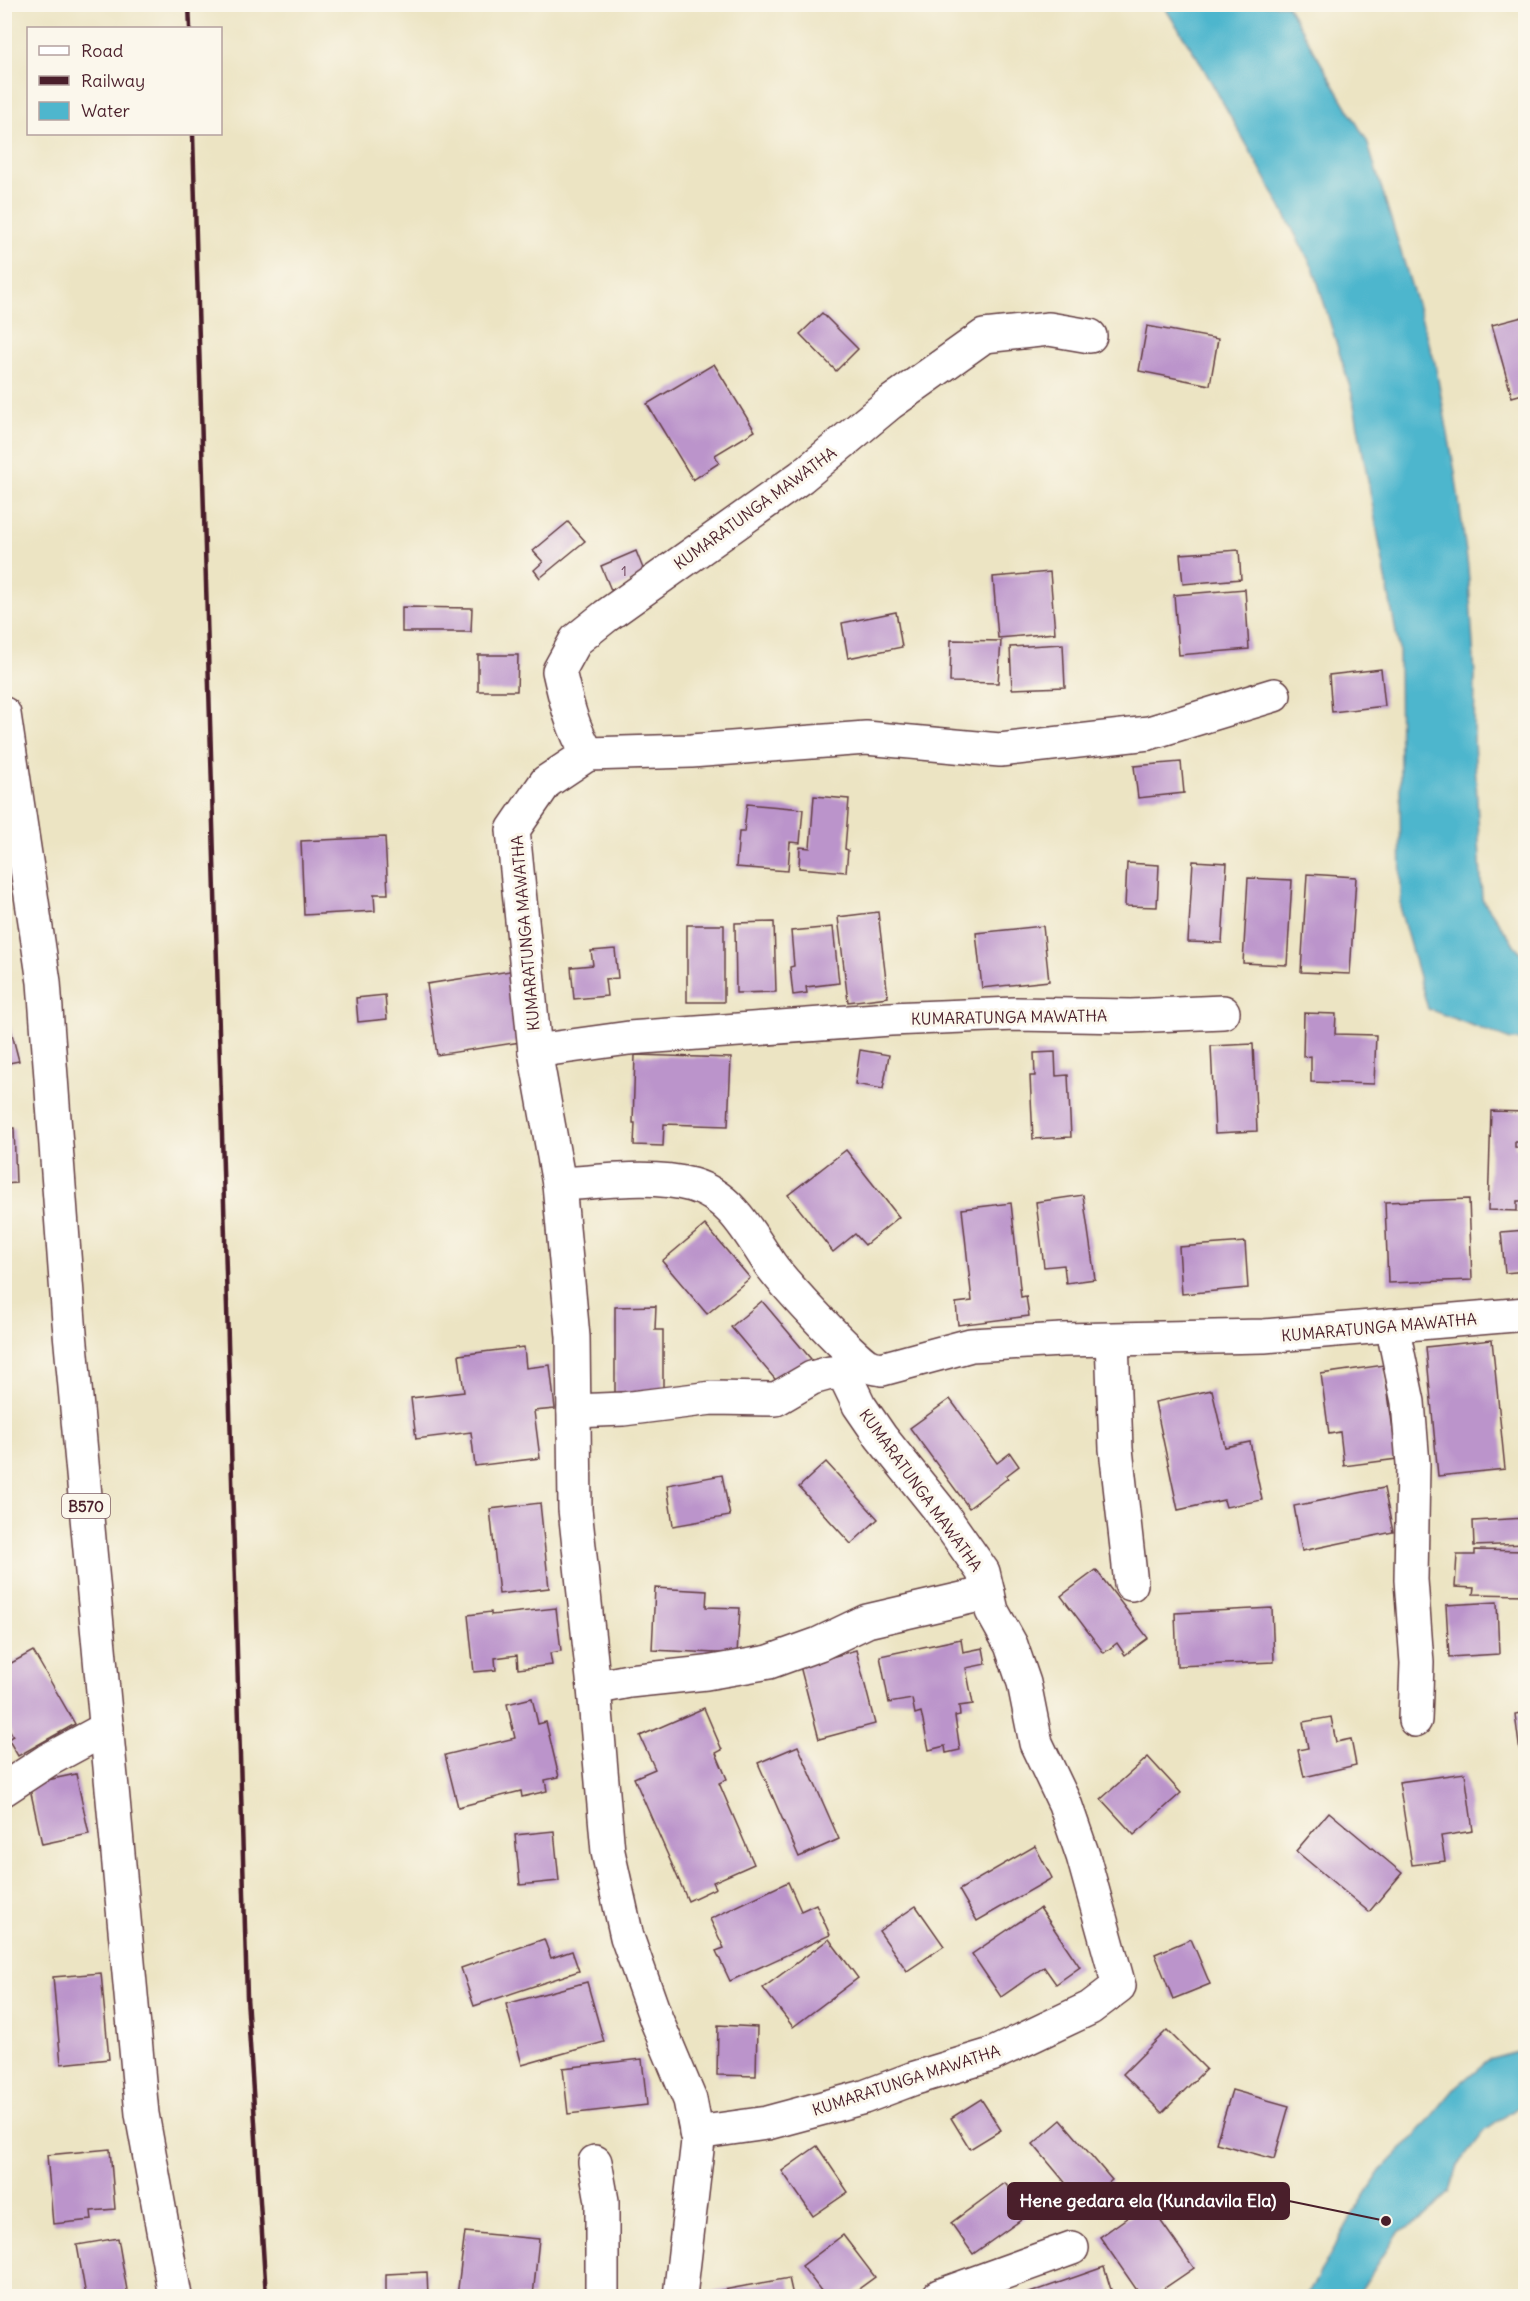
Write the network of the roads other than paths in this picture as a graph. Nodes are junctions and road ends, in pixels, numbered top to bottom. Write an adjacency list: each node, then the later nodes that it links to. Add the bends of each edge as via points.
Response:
1 (1089, 336): 4 (street, KUMARATUNGA MAWATHA, via 1049,329 984,336 890,403 801,477 576,640 559,671 569,714)
2 (1274, 695): 4 (street, via 1149,733 1000,750 866,738)
3 (4, 714): 16 (street, B570, via 44,982 69,1322)
4 (588, 754): 6 (street, KUMARATUNGA MAWATHA, via 546,782 513,830)
5 (1223, 1012): 6 (street, KUMARATUNGA MAWATHA, via 890,1019 629,1038)
6 (536, 1050): 7 (street)
7 (559, 1184): 10 (street, KUMARATUNGA MAWATHA, via 666,1180 711,1192 738,1215 772,1266 868,1366 882,1369 971,1346); 11 (street, via 573,1337)
8 (1526, 1314): 9 (street, KUMARATUNGA MAWATHA)
9 (1392, 1325): 10 (street, KUMARATUNGA MAWATHA, via 1264,1336); 15 (street, via 1408,1402 1413,1464)
10 (1112, 1340): 12 (street, via 1116,1449)
11 (574, 1411): 13 (street, KUMARATUNGA MAWATHA, via 712,1398 776,1399 812,1378 838,1374 846,1378 881,1437 938,1508 982,1572); 14 (street, via 575,1509)
12 (1131, 1584)
13 (988, 1593): 14 (street, via 867,1621 769,1662); 18 (street, KUMARATUNGA MAWATHA, via 1024,1683 1036,1743 1076,1835 1119,1986 1090,2008 991,2055 864,2097 766,2123)
14 (594, 1688): 18 (street, via 608,1852 627,1937 690,2100)
15 (1415, 1720)
16 (107, 1728): 17 (street); 21 (street, B570, via 142,2114)
17 (4, 1789)
18 (696, 2133): 23 (street)
19 (595, 2162): 22 (street, via 602,2201)
20 (1072, 2248): 24 (street)
21 (175, 2296)
22 (602, 2296)
23 (680, 2296)
24 (939, 2296)

